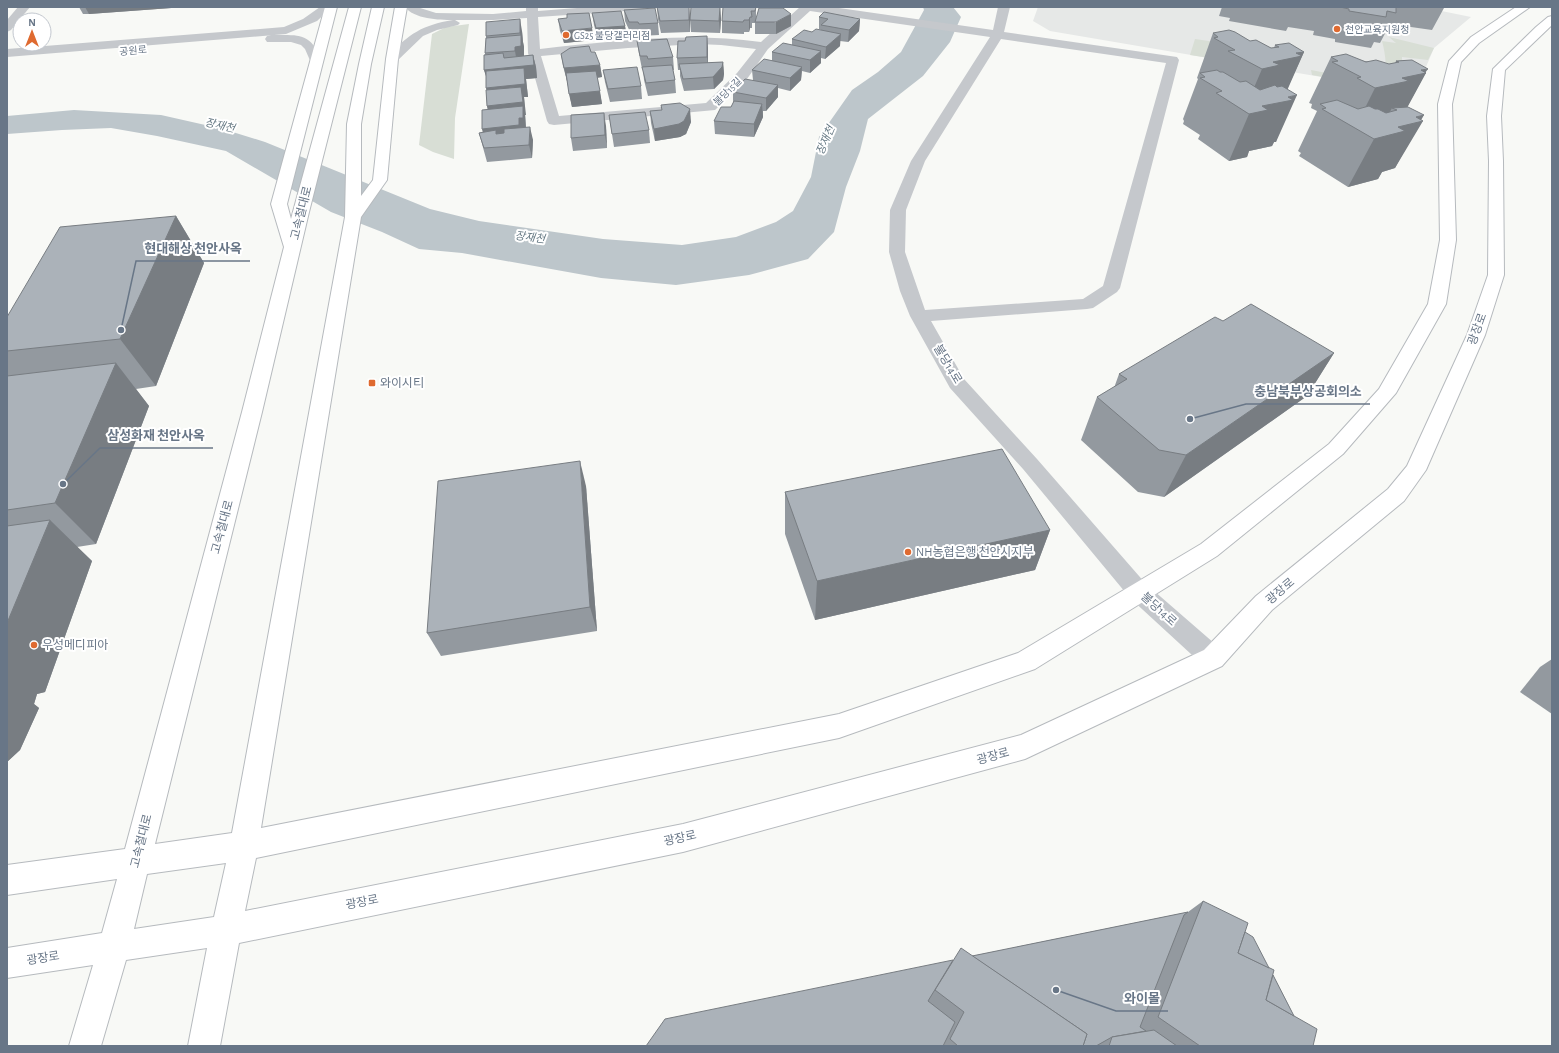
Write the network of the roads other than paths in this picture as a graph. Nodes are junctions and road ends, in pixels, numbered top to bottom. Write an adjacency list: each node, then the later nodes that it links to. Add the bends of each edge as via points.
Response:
1 (24, 7): 15 (street)
2 (326, 7): 17 (street, via 300,25)
3 (330, 7): 23 (main road)
4 (355, 7): 25 (main road, 고속철대로)
5 (378, 7): 24 (main road, via 354,124)
6 (401, 7): 21 (main road)
7 (411, 7): 13 (street, via 436,16)
8 (640, 7): 12 (street)
9 (808, 7): 16 (street); 18 (street, 불당15길)
10 (1004, 7): 16 (street, 불당14로)
11 (1524, 7): 27 (main road, via 1475,40 1455,61 1445,104 1448,240 1437,304 1386,393 1336,449 1209,550)
12 (532, 11): 13 (street); 20 (street, 불당15길)
13 (493, 17): 21 (street, via 441,25 420,32)
14 (1552, 19): 28 (main road, 광장로, via 1499,69 1494,116 1496,275 1476,335 1416,470 1396,495 1264,603)
15 (7, 28)
16 (998, 34): 26 (street, 불당14로, via 918,161 898,210 897,252); 26 (street, via 1173,60 1112,288 1087,304)
17 (256, 36): 19 (street, 공원로); 22 (street, 공원로); 23 (street, via 305,42)
18 (764, 46): 20 (street, via 722,41 681,41); 20 (street, 불당15길, via 742,76 710,107 554,121)
19 (7, 53)
20 (534, 54)
21 (392, 59): 24 (main road, via 380,180)
22 (7, 60)
23 (316, 62): 25 (main road, via 279,204)
24 (351, 227): 29 (main road)
25 (292, 247): 30 (main road, 고속철대로)
26 (919, 316): 27 (street, 불당14로, via 957,383)
27 (1138, 591): 28 (street, 불당14로); 29 (main road, via 1026,660 839,726)
28 (1213, 658): 32 (main road, 광장로, via 1025,747 683,838)
29 (244, 846): 30 (main road); 32 (main road)
30 (136, 862): 31 (main road); 33 (main road, 고속철대로)
31 (7, 880)
32 (226, 930): 33 (main road, 광장로); 36 (main road)
33 (114, 947): 34 (main road, 광장로); 35 (main road, 고속철대로)
34 (7, 963)
35 (85, 1046)
36 (204, 1046)

